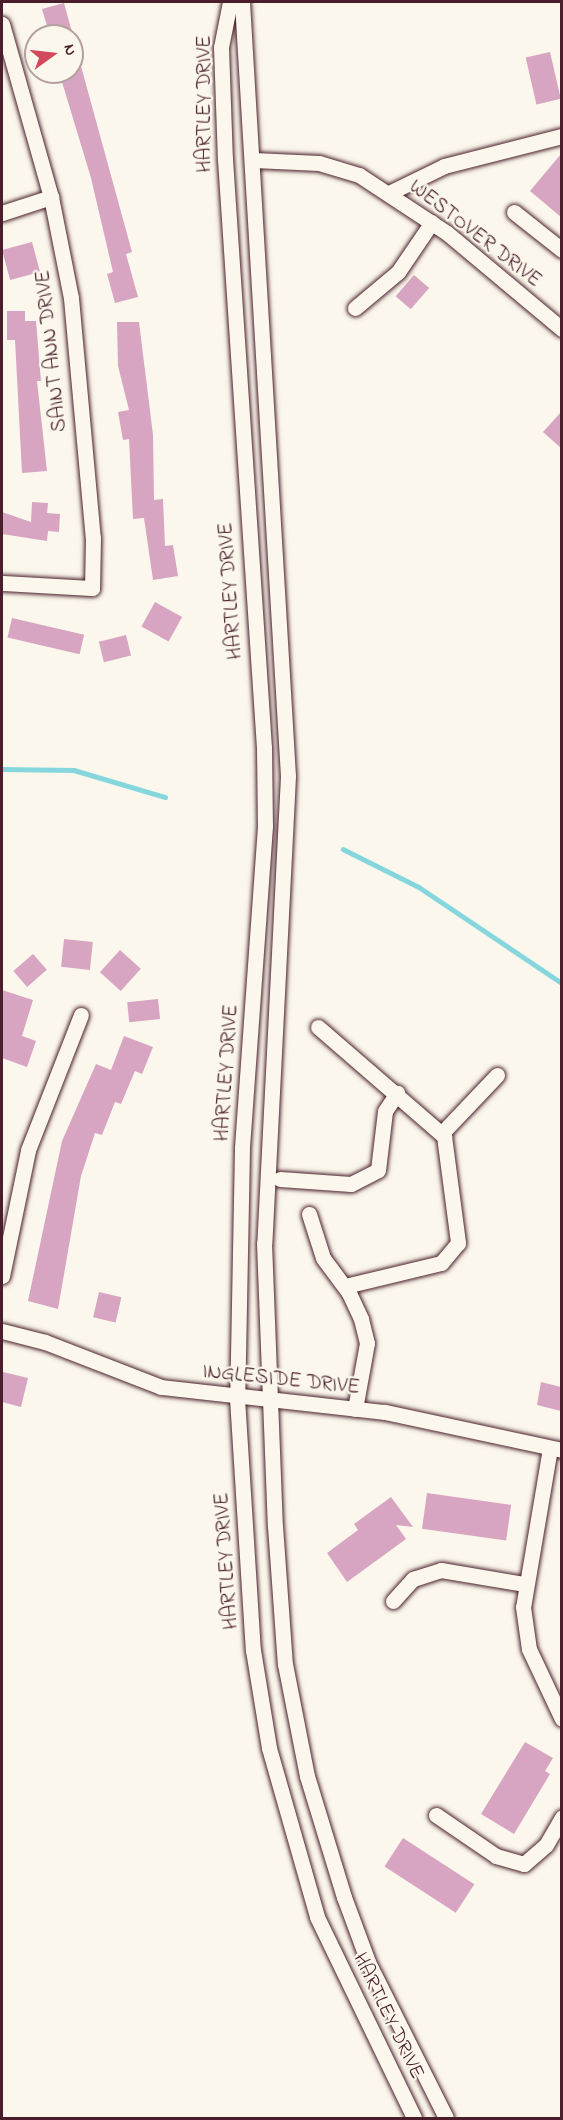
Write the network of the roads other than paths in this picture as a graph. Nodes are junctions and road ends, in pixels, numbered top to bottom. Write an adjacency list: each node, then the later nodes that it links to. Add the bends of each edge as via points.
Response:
1 (230, 2): 25 (street, HARTLEY DRIVE, via 221,47 225,159 264,748 265,826 242,1148)
2 (242, 2): 5 (street, HARTLEY DRIVE)
3 (2, 24): 7 (street, SAINT ANN DRIVE)
4 (561, 136): 6 (street, via 444,166)
5 (254, 160): 6 (street, WESTOVER DRIVE, via 319,163 359,175); 26 (street, HARTLEY DRIVE, via 288,777 264,1244)
6 (388, 193): 10 (street, WESTOVER DRIVE)
7 (51, 197): 9 (street); 14 (street, SAINT ANN DRIVE, via 70,298 93,538 92,588)
8 (514, 212): 11 (street)
9 (2, 213)
10 (432, 222): 12 (street, via 398,272); 13 (street, WESTOVER DRIVE)
11 (561, 250)
12 (355, 308)
13 (561, 329)
14 (2, 584)
15 (81, 1015): 22 (street, via 28,1150)
16 (318, 1027): 18 (street)
17 (497, 1075): 19 (street)
18 (397, 1093): 19 (street); 20 (street, via 385,1111 378,1170 351,1184)
19 (442, 1133): 23 (street, via 458,1243 441,1263)
20 (280, 1179)
21 (309, 1214): 23 (street, via 322,1258)
22 (2, 1276)
23 (345, 1286): 27 (street, via 367,1343)
24 (2, 1331): 25 (street, INGLESIDE DRIVE, via 45,1342 161,1387)
25 (237, 1398): 26 (street, INGLESIDE DRIVE); 34 (street, HARTLEY DRIVE, via 253,1650 269,1748 317,1917)
26 (271, 1401): 27 (street, INGLESIDE DRIVE); 35 (street, HARTLEY DRIVE, via 285,1664 307,1776 368,1962)
27 (355, 1409): 28 (street, INGLESIDE DRIVE)
28 (556, 1449): 29 (street)
29 (525, 1584): 30 (street, via 441,1570 413,1579); 31 (street, via 529,1649)
30 (393, 1600)
31 (561, 1719)
32 (436, 1815): 33 (street, via 496,1856 524,1864 546,1845)
33 (561, 1817)
34 (414, 2118)
35 (446, 2118)

